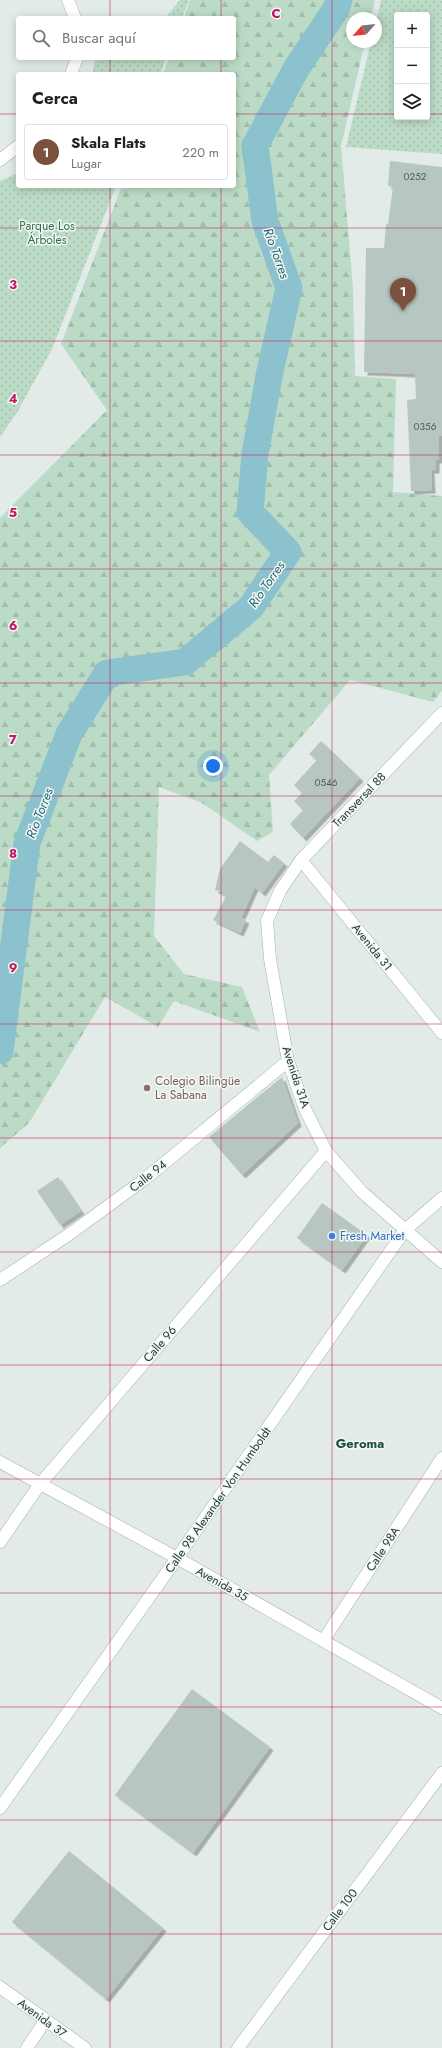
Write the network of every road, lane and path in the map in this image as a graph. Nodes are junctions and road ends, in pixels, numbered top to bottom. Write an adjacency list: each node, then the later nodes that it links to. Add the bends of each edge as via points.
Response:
1 (68, 0): 2 (street)
2 (74, 16)
3 (76, 60): 4 (street)
4 (72, 72)
5 (16, 148): 6 (street)
6 (0, 160)
7 (442, 713): 8 (street, Transversal 88)
8 (302, 860): 9 (street, Transversal 88); 10 (street, Avenida 31)
9 (280, 891): 11 (street, Avenida 31A, via 267,921 270,959)
10 (442, 1033)
11 (288, 1061): 12 (street, Avenida 31A, via 305,1109); 16 (street, Calle 94, via 145,1179 71,1233)
12 (326, 1151): 14 (street, Avenida 31A, via 362,1192); 19 (street, Calle 96)
13 (442, 1198): 14 (street, Calle 98 Alexander Von Humboldt)
14 (405, 1230): 15 (street, Avenida 31A); 21 (street, Calle 98 Alexander Von Humboldt)
15 (442, 1262)
16 (0, 1280)
17 (442, 1458): 22 (street, Calle 98A)
18 (0, 1462): 19 (street, Avenida 35)
19 (40, 1484): 20 (street, Calle 96); 21 (street, Avenida 35)
20 (0, 1542)
21 (177, 1558): 22 (street, Avenida 35); 25 (street, Calle 98 Alexander Von Humboldt)
22 (323, 1641): 23 (street, Avenida 35)
23 (442, 1708)
24 (442, 1773): 30 (street, Calle 100)
25 (0, 1808)
26 (0, 1987): 27 (street, Avenida 37)
27 (45, 2021): 28 (street); 29 (street, Avenida 37)
28 (27, 2048)
29 (85, 2048)
30 (238, 2048)

